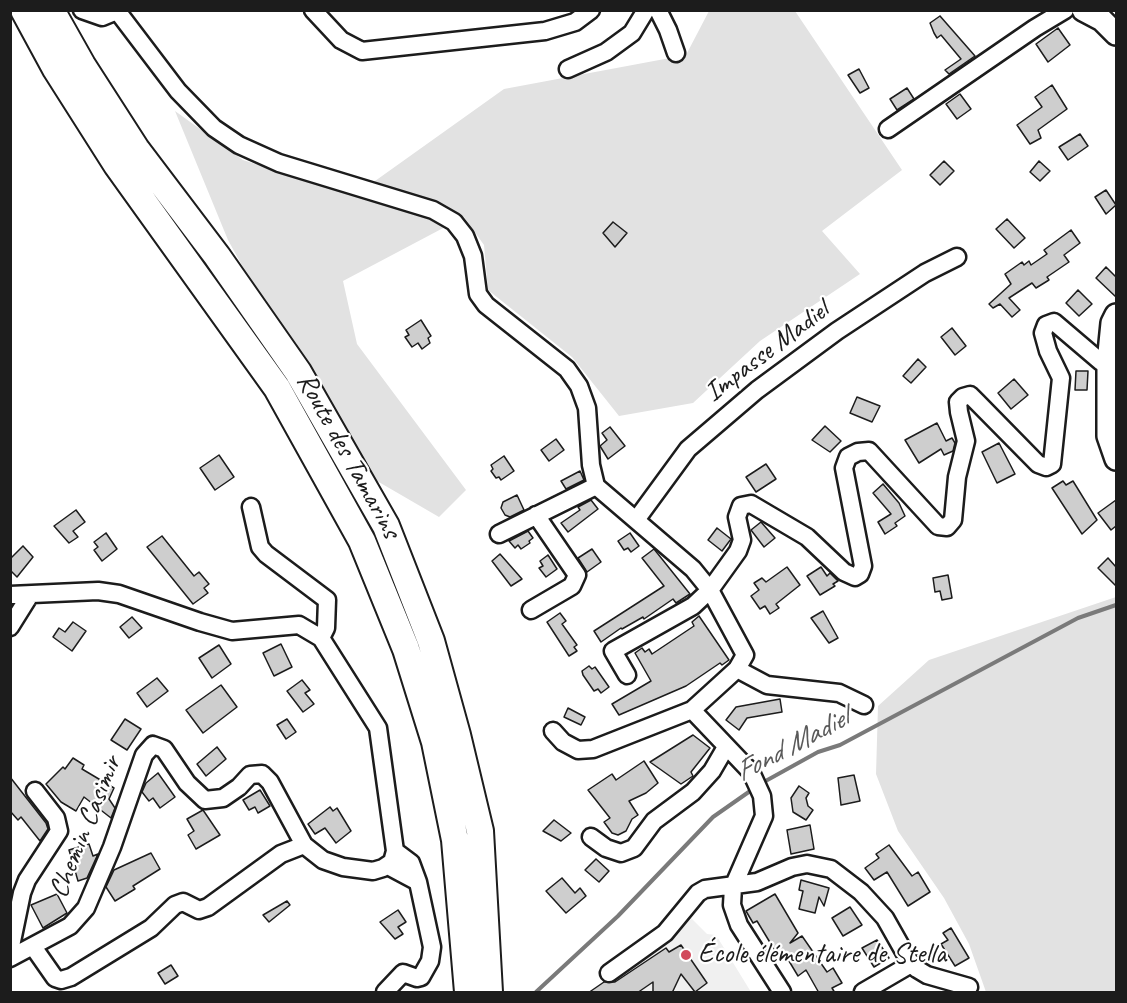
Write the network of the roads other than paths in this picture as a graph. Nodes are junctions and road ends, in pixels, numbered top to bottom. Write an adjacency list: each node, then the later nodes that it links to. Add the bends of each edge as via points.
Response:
1 (24, 10): 48 (highway, Route des Tamarins, via 117,165 277,388 362,542 406,649 435,742 455,840)
2 (51, 10): 49 (highway, Route des Tamarins, via 136,149 298,372 386,526 431,641 480,831)
3 (82, 10): 10 (street, via 102,17)
4 (313, 10): 5 (street, via 341,40 362,51 546,31 575,22)
5 (591, 10)
6 (646, 10): 13 (street, via 632,33 615,46)
7 (658, 10): 12 (street)
8 (1065, 10): 14 (street)
9 (1083, 10): 11 (main road, via 1102,20)
10 (118, 11): 19 (street, via 178,91 214,128 239,145 279,163 434,210 454,222 473,256 478,294 486,305 567,369 579,386 587,408)
11 (1116, 34)
12 (676, 53)
13 (568, 69)
14 (888, 129)
15 (957, 257): 22 (street, Impasse Madiel, via 925,273 837,331 757,390 688,449)
16 (1116, 315): 17 (main road)
17 (1108, 363): 18 (main road, via 1108,436); 24 (street, via 1101,362 1054,322 1046,325 1045,342 1061,378 1052,464 1038,464 970,395 963,397 958,402 966,441 957,477 953,520 948,527 938,526 869,450 858,452 848,457 844,468 863,566 860,574 855,577 844,572 807,537 746,504 738,511 742,540 738,551)
18 (1116, 459)
19 (596, 486): 21 (street); 22 (street)
20 (251, 507): 29 (street, via 260,547 327,600 326,628)
21 (536, 515): 23 (street); 27 (street, via 577,575 572,586)
22 (636, 520): 24 (street, via 693,569)
23 (499, 534)
24 (710, 590): 30 (street, via 745,655); 31 (street, via 693,606 614,651)
25 (10, 595): 26 (street)
26 (30, 595): 28 (street); 29 (street, via 77,591 119,594 232,631 299,625)
27 (531, 610)
28 (10, 627)
29 (321, 638): 39 (street, via 378,728)
30 (737, 669): 32 (street, via 767,685 839,693); 33 (street)
31 (627, 675)
32 (864, 705)
33 (692, 710): 34 (street, via 593,749 578,750); 35 (street)
34 (553, 731)
35 (726, 747): 37 (street, via 712,771 654,820 634,848 621,854); 40 (street, via 751,772 762,796 764,816)
36 (35, 791): 42 (street, via 56,818 59,831 21,893)
37 (591, 837)
38 (304, 845): 39 (street, Chemin Casimir, via 323,860 343,867 372,871); 41 (street, via 263,866 208,907 199,910 183,902 175,904 151,928 72,977 55,978); 41 (street, Chemin Casimir, via 262,774 250,775 223,798 205,800 187,783 164,749 153,745 144,755 86,908 70,926)
39 (392, 859): 47 (street, via 418,882 432,948 421,977 403,973)
40 (733, 887): 44 (street, via 792,867 825,866 861,892 885,918); 45 (street, via 698,893 665,933); 50 (street, via 732,905 739,926)
41 (34, 948): 43 (street, Chemin Casimir)
42 (10, 951)
43 (10, 958)
44 (911, 964): 46 (street, via 927,975); 51 (street)
45 (609, 973)
46 (969, 987)
47 (385, 993)
48 (468, 993)
49 (489, 993)
50 (782, 993)
51 (863, 993)

